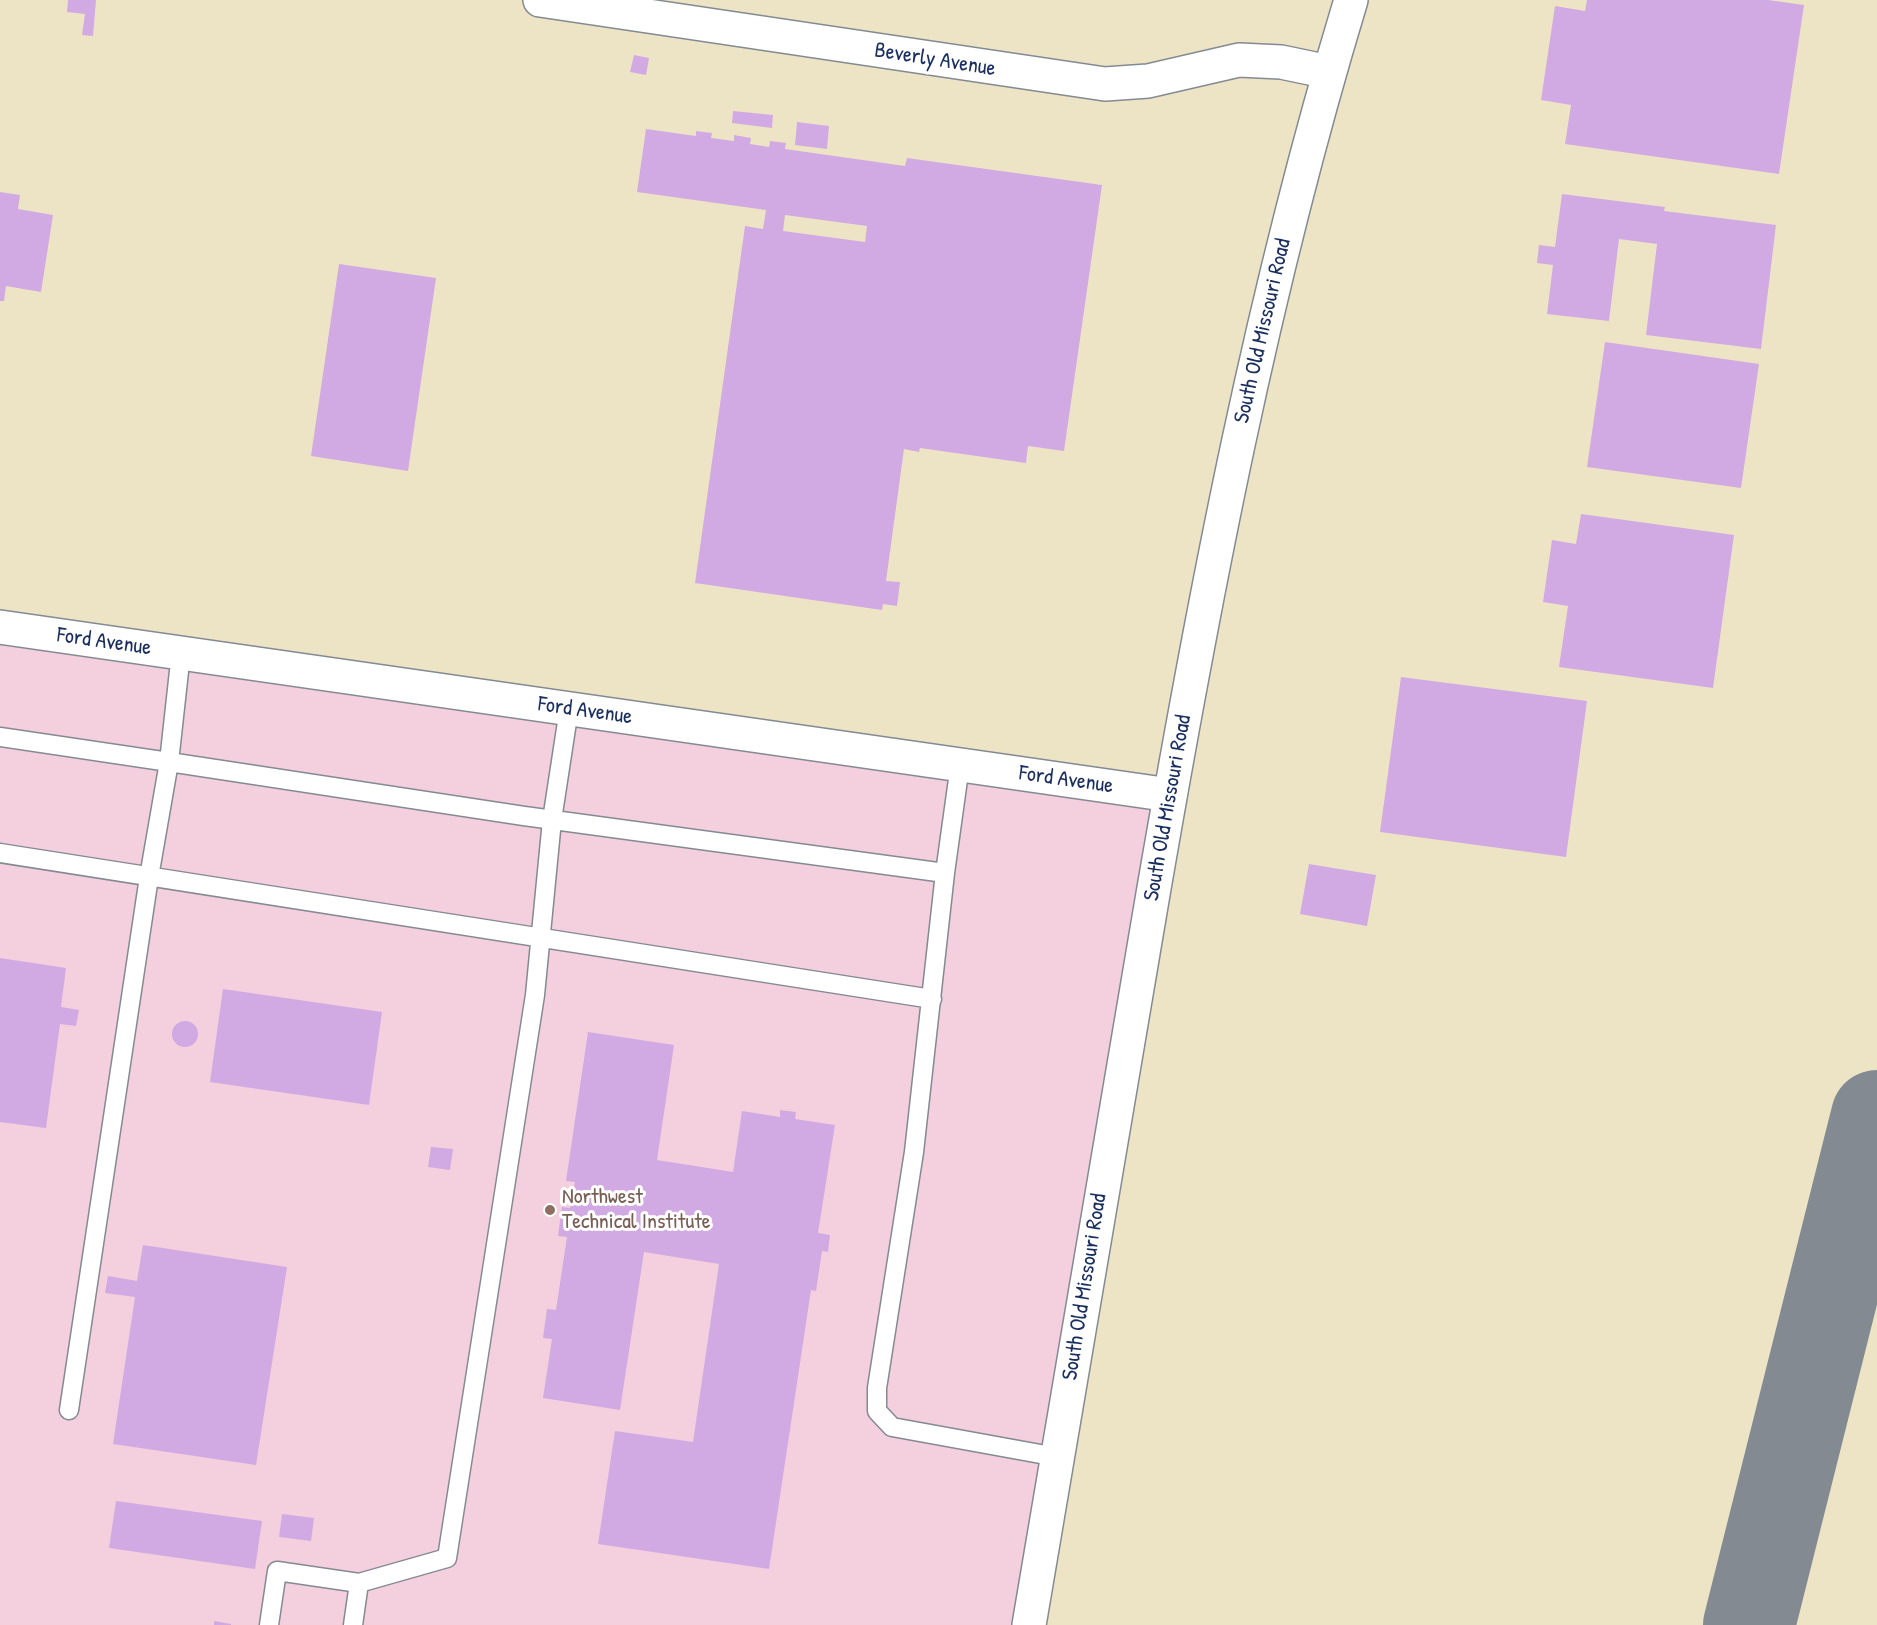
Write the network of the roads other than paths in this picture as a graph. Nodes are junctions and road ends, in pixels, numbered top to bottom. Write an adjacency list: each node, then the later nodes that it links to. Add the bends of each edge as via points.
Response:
1 (540, 0): 3 (street, Beverly Avenue, via 1105,84 1148,81 1239,60 1281,62)
2 (1351, 0): 3 (street, South Old Missouri Road)
3 (1329, 72): 10 (street, South Old Missouri Road, via 1246,402)
4 (0, 627): 5 (street, Ford Avenue)
5 (181, 653): 6 (street, Ford Avenue); 8 (lane)
6 (569, 709): 9 (street, Ford Avenue); 11 (lane)
7 (0, 737): 8 (lane)
8 (169, 762): 11 (lane); 14 (lane)
9 (960, 765): 10 (street, Ford Avenue); 13 (lane)
10 (1170, 795): 18 (street, South Old Missouri Road)
11 (552, 820): 13 (lane); 15 (lane)
12 (0, 853): 14 (lane)
13 (945, 873): 16 (lane)
14 (149, 876): 15 (lane); 17 (lane)
15 (539, 938): 16 (lane); 19 (lane, via 535,995 447,1558)
16 (932, 999): 18 (lane, via 914,1152 877,1388 877,1411 892,1426)
17 (69, 1410)
18 (1057, 1457): 22 (street, South Old Missouri Road)
19 (359, 1583): 20 (lane, via 277,1571); 21 (lane)
20 (269, 1625)
21 (353, 1625)
22 (1029, 1625)

